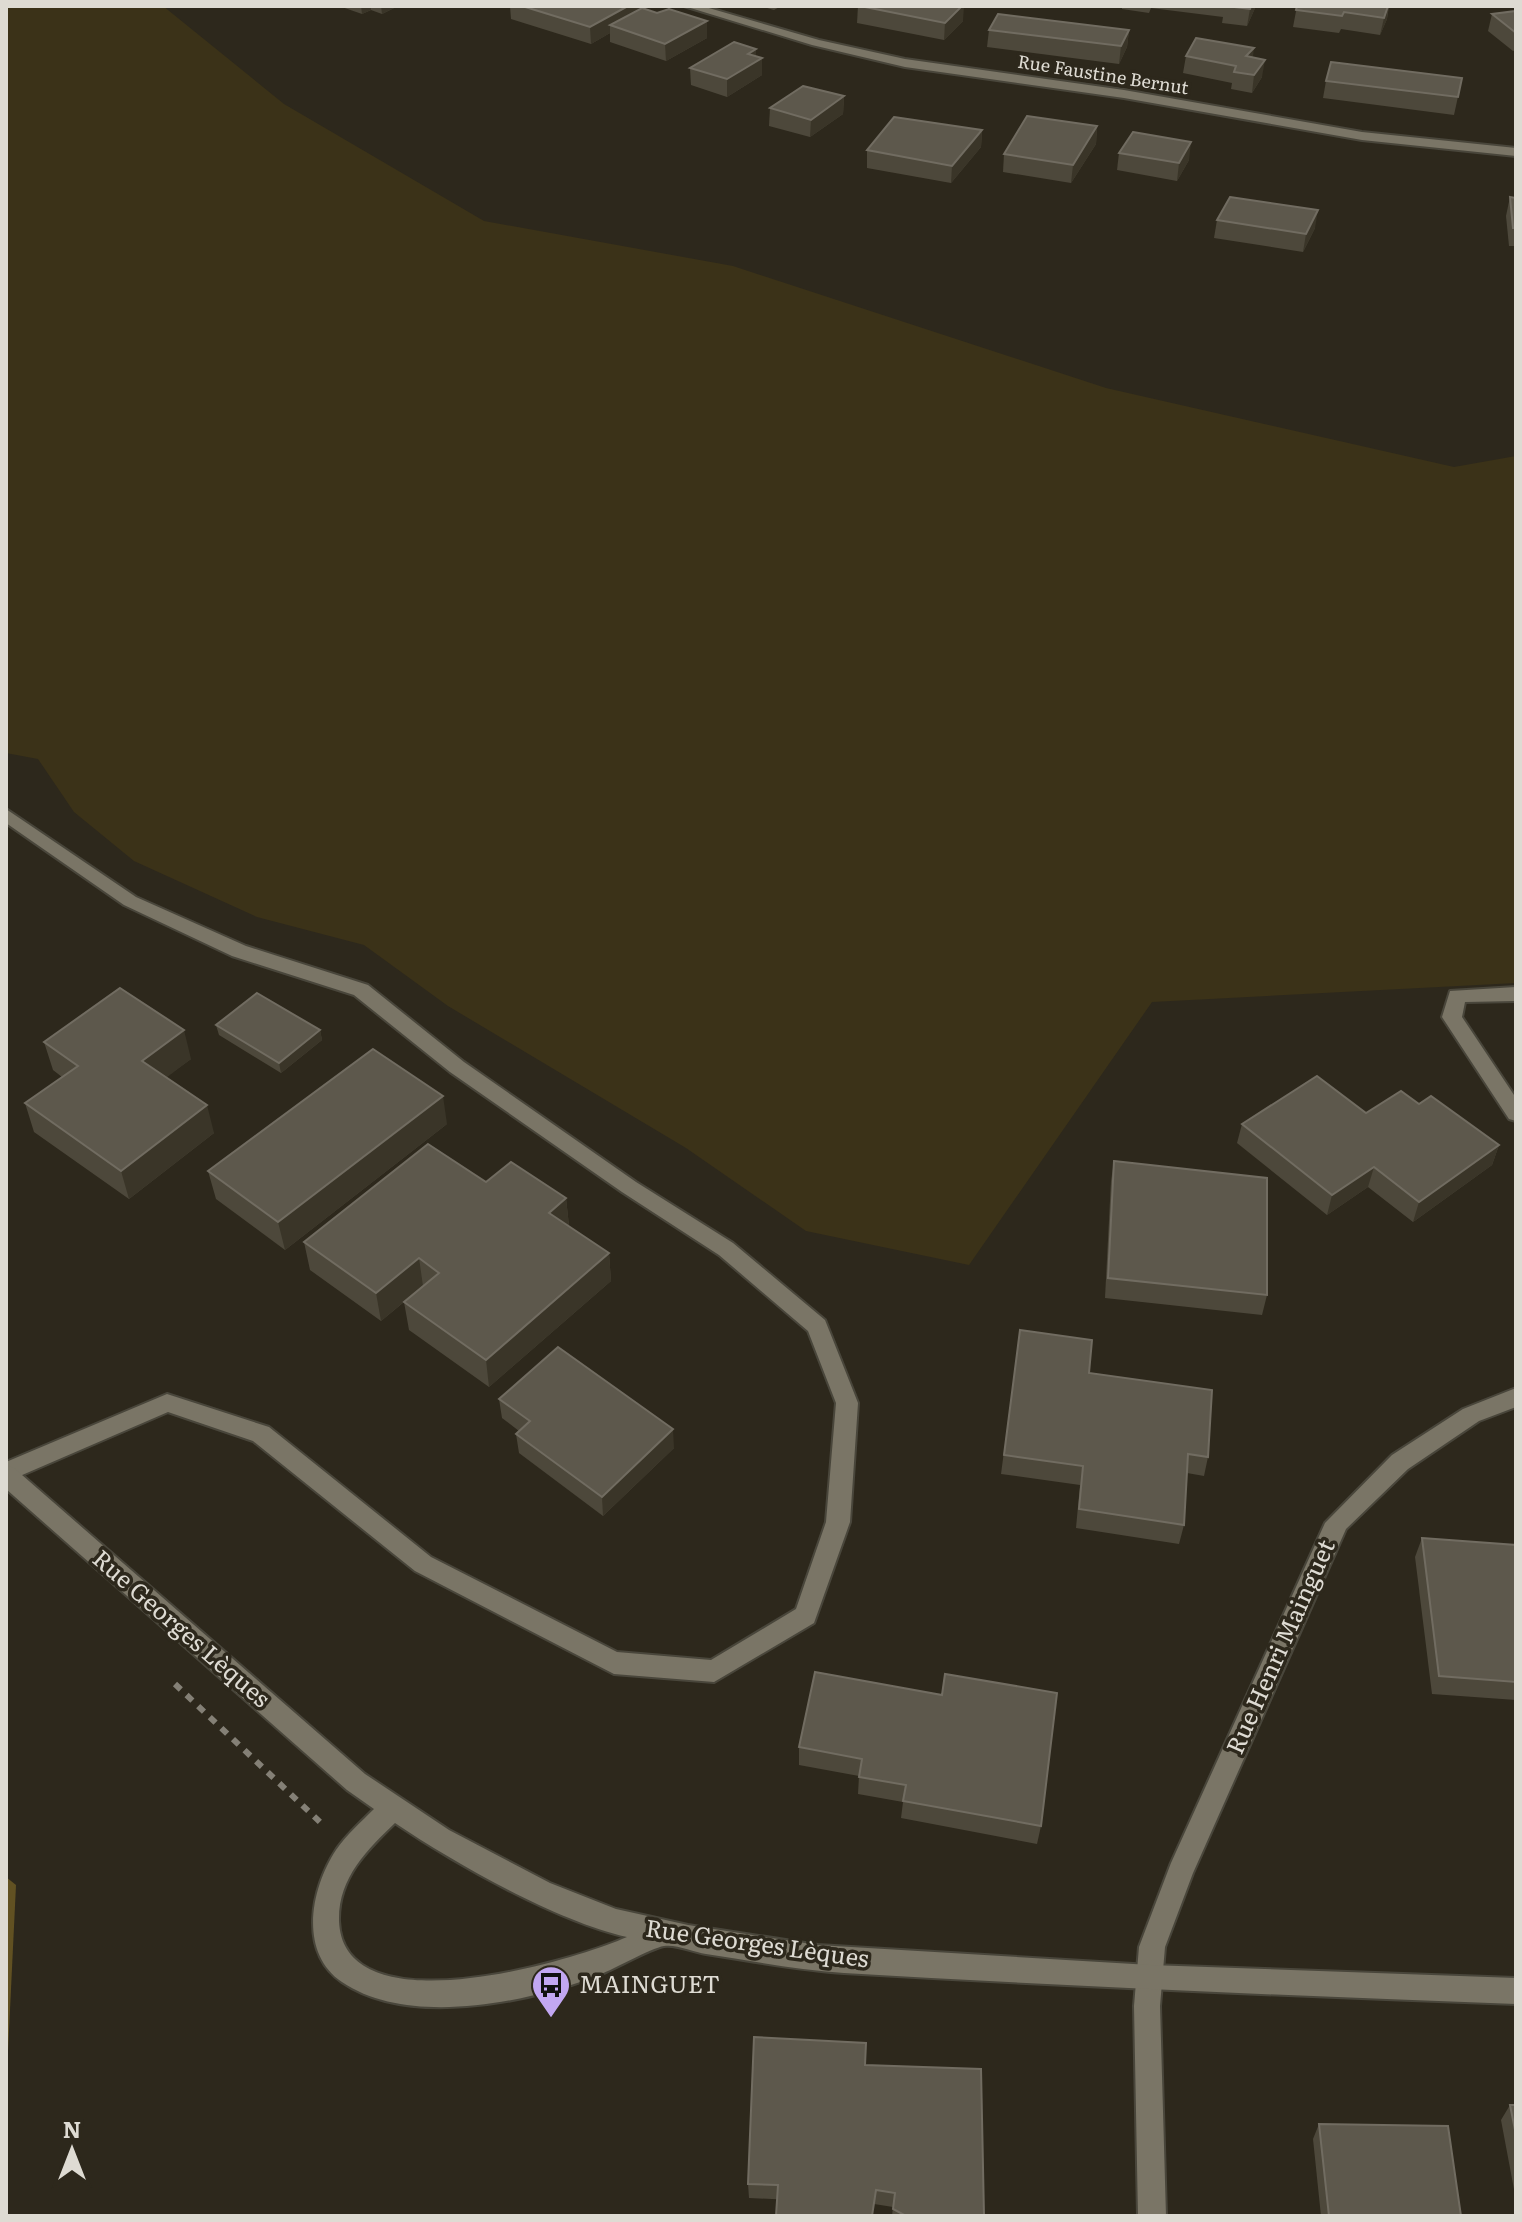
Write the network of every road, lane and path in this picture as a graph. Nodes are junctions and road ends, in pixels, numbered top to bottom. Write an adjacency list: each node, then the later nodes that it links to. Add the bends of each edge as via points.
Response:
1 (690, 6): 2 (street, Rue Faustine Bernut, via 905,63 1362,136)
2 (1516, 152)
3 (6, 815): 7 (street, via 130,901 239,951 361,990 457,1067 726,1249 817,1326 847,1403 838,1522 806,1616 714,1671 614,1663 423,1564 261,1434 167,1403)
4 (1516, 994): 5 (street, via 1457,996 1452,1017)
5 (1516, 1114)
6 (1516, 1397): 12 (street, Rue Henri Mainguet, via 1471,1415 1400,1462 1337,1523 1163,1910)
7 (6, 1474): 9 (street, Rue Georges Lèques, via 356,1782)
8 (169, 1679): 10 (path, via 308,1807)
9 (393, 1808): 10 (street); 11 (street, Rue Georges Lèques, via 541,1892 616,1922)
10 (348, 1855): 11 (street, via 328,1897 328,1948 348,1971 371,1983 409,1992 523,1985 592,1967)
11 (663, 1933): 12 (street, Rue Georges Lèques, via 818,1958)
12 (1150, 1978): 13 (street, Rue Georges Lèques); 14 (street, Rue Henri Mainguet, via 1145,2058)
13 (1516, 1991)
14 (1152, 2216)

